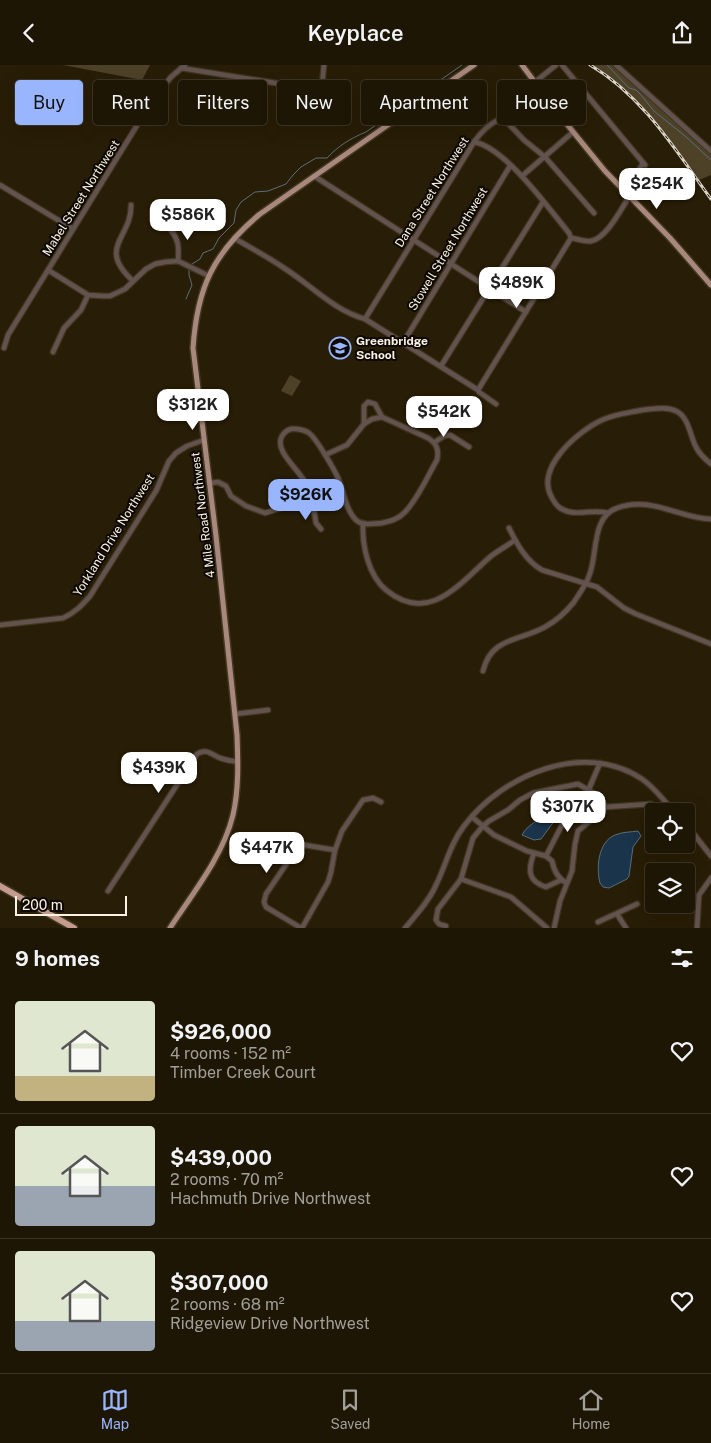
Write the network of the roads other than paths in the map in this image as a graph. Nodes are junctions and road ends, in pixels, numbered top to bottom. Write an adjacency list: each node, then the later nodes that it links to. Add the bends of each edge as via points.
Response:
1 (324, 65): 7 (street, via 320,87 313,89)
2 (474, 65): 16 (main road, 4 Mile Road Northwest)
3 (522, 65): 8 (main road)
4 (556, 65): 9 (street)
5 (562, 65): 19 (street, via 644,164)
6 (616, 65): 13 (street)
7 (183, 66): 24 (street, Mabel Street Northwest, via 152,101)
8 (533, 80)
9 (537, 80)
10 (568, 125): 11 (main road)
11 (573, 132): 14 (street); 19 (main road)
12 (474, 142): 14 (street, Dana Street Northwest, via 489,126 503,119); 15 (street); 28 (street, Dana Street Northwest)
13 (711, 151)
14 (545, 157): 17 (street); 23 (street, Dana Street Northwest)
15 (510, 166): 17 (street); 30 (street, Stowell Street Northwest)
16 (314, 176): 26 (main road, 4 Mile Road Northwest, via 260,214); 28 (street)
17 (522, 176): 21 (street)
18 (0, 185): 24 (street)
19 (623, 190): 20 (main road)
20 (629, 197): 27 (street, via 598,239); 34 (main road)
21 (543, 202): 27 (street); 35 (street)
22 (131, 205): 33 (street, via 129,221 119,240 117,253 124,272)
23 (594, 213)
24 (73, 229): 31 (street, Mabel Street Northwest)
25 (170, 229): 29 (street, via 179,245)
26 (234, 238): 32 (main road, 4 Mile Road Northwest); 38 (street, via 285,268 338,307)
27 (571, 238): 37 (street)
28 (413, 240): 30 (street); 38 (street, Dana Street Northwest)
29 (178, 261): 32 (street); 33 (street, via 155,264)
30 (451, 265): 35 (street); 39 (street, Stowell Street Northwest)
31 (48, 270): 36 (street); 40 (street, Mabel Street Northwest, via 8,335)
32 (209, 275): 47 (main road, 4 Mile Road Northwest, via 197,307 193,348)
33 (133, 281): 36 (street, via 110,296)
34 (711, 285)
35 (489, 288): 37 (street); 42 (street)
36 (88, 295): 41 (street, via 80,311 64,328)
37 (526, 312): 43 (street)
38 (365, 319): 39 (street)
39 (403, 343): 42 (street)
40 (4, 348)
41 (53, 353)
42 (441, 366): 43 (street)
43 (478, 390): 44 (street)
44 (496, 404)
45 (382, 417): 46 (street); 46 (street, via 374,404 368,403 364,406); 48 (street)
46 (364, 424): 50 (street, via 347,445)
47 (204, 440): 52 (main road, 4 Mile Road Northwest); 61 (street, Yorkland Drive Northwest, via 187,446 169,461 156,491 81,607 63,619)
48 (435, 442): 49 (street, via 450,435); 56 (street, via 437,460 405,512 390,521)
49 (469, 447)
50 (325, 455): 53 (street, via 310,433 290,429 280,439 285,456 308,486); 56 (street, via 339,479 349,509 356,520)
51 (711, 464): 54 (street, via 700,454 684,418 674,409 655,408 600,421 565,448 550,472 548,487 561,509 571,513)
52 (210, 483): 53 (street, via 226,486 231,496 265,513); 65 (main road, 4 Mile Road Northwest)
53 (306, 499): 58 (street, via 313,505 316,523)
54 (608, 513): 55 (street, via 635,504); 60 (street, via 599,528)
55 (711, 519)
56 (363, 523): 59 (street, via 362,537 376,578 391,594 413,603 438,600 459,586 491,556)
57 (509, 528): 59 (street)
58 (321, 529)
59 (515, 541): 60 (street, via 534,565)
60 (586, 583): 62 (street, via 636,614); 63 (street, via 560,617 546,627 499,645 491,653)
61 (0, 625)
62 (711, 644)
63 (483, 671)
64 (268, 710): 65 (street)
65 (235, 714): 66 (main road, 4 Mile Road Northwest)
66 (238, 762): 85 (street, via 222,759 207,751 197,754); 92 (main road, 4 Mile Road Northwest, via 236,799 228,829)
67 (600, 763): 68 (street); 70 (street, via 614,765 641,778); 73 (street, via 555,767 519,779 500,791)
68 (588, 791): 72 (street, via 597,795); 74 (street, via 578,784 534,793); 78 (street, via 562,825)
69 (381, 802): 76 (street, via 370,798 361,803 342,831)
70 (667, 803)
71 (645, 804): 72 (street)
72 (606, 807): 83 (street, via 578,831)
73 (472, 817): 74 (street); 94 (street, via 452,845 436,886)
74 (483, 826): 77 (street, via 494,835); 81 (street, via 473,838)
75 (695, 836): 79 (street)
76 (335, 850): 93 (street, via 328,882); 93 (street, via 298,847 266,894 266,907)
77 (534, 853): 78 (street); 82 (street, via 529,870 534,880 546,887)
78 (546, 856): 82 (street)
79 (711, 856)
80 (711, 878): 97 (street, via 699,895)
81 (462, 879): 89 (street, via 438,909 436,920); 95 (street, via 512,897)
82 (561, 880): 83 (street)
83 (567, 883): 96 (street)
84 (0, 886): 91 (highway)
85 (108, 891)
86 (637, 904): 87 (street)
87 (617, 914): 88 (street); 90 (street)
88 (598, 922)
89 (446, 927)
90 (624, 927)
91 (74, 928)
92 (170, 928)
93 (302, 928)
94 (406, 928)
95 (547, 928)
96 (554, 928)
97 (697, 928)

